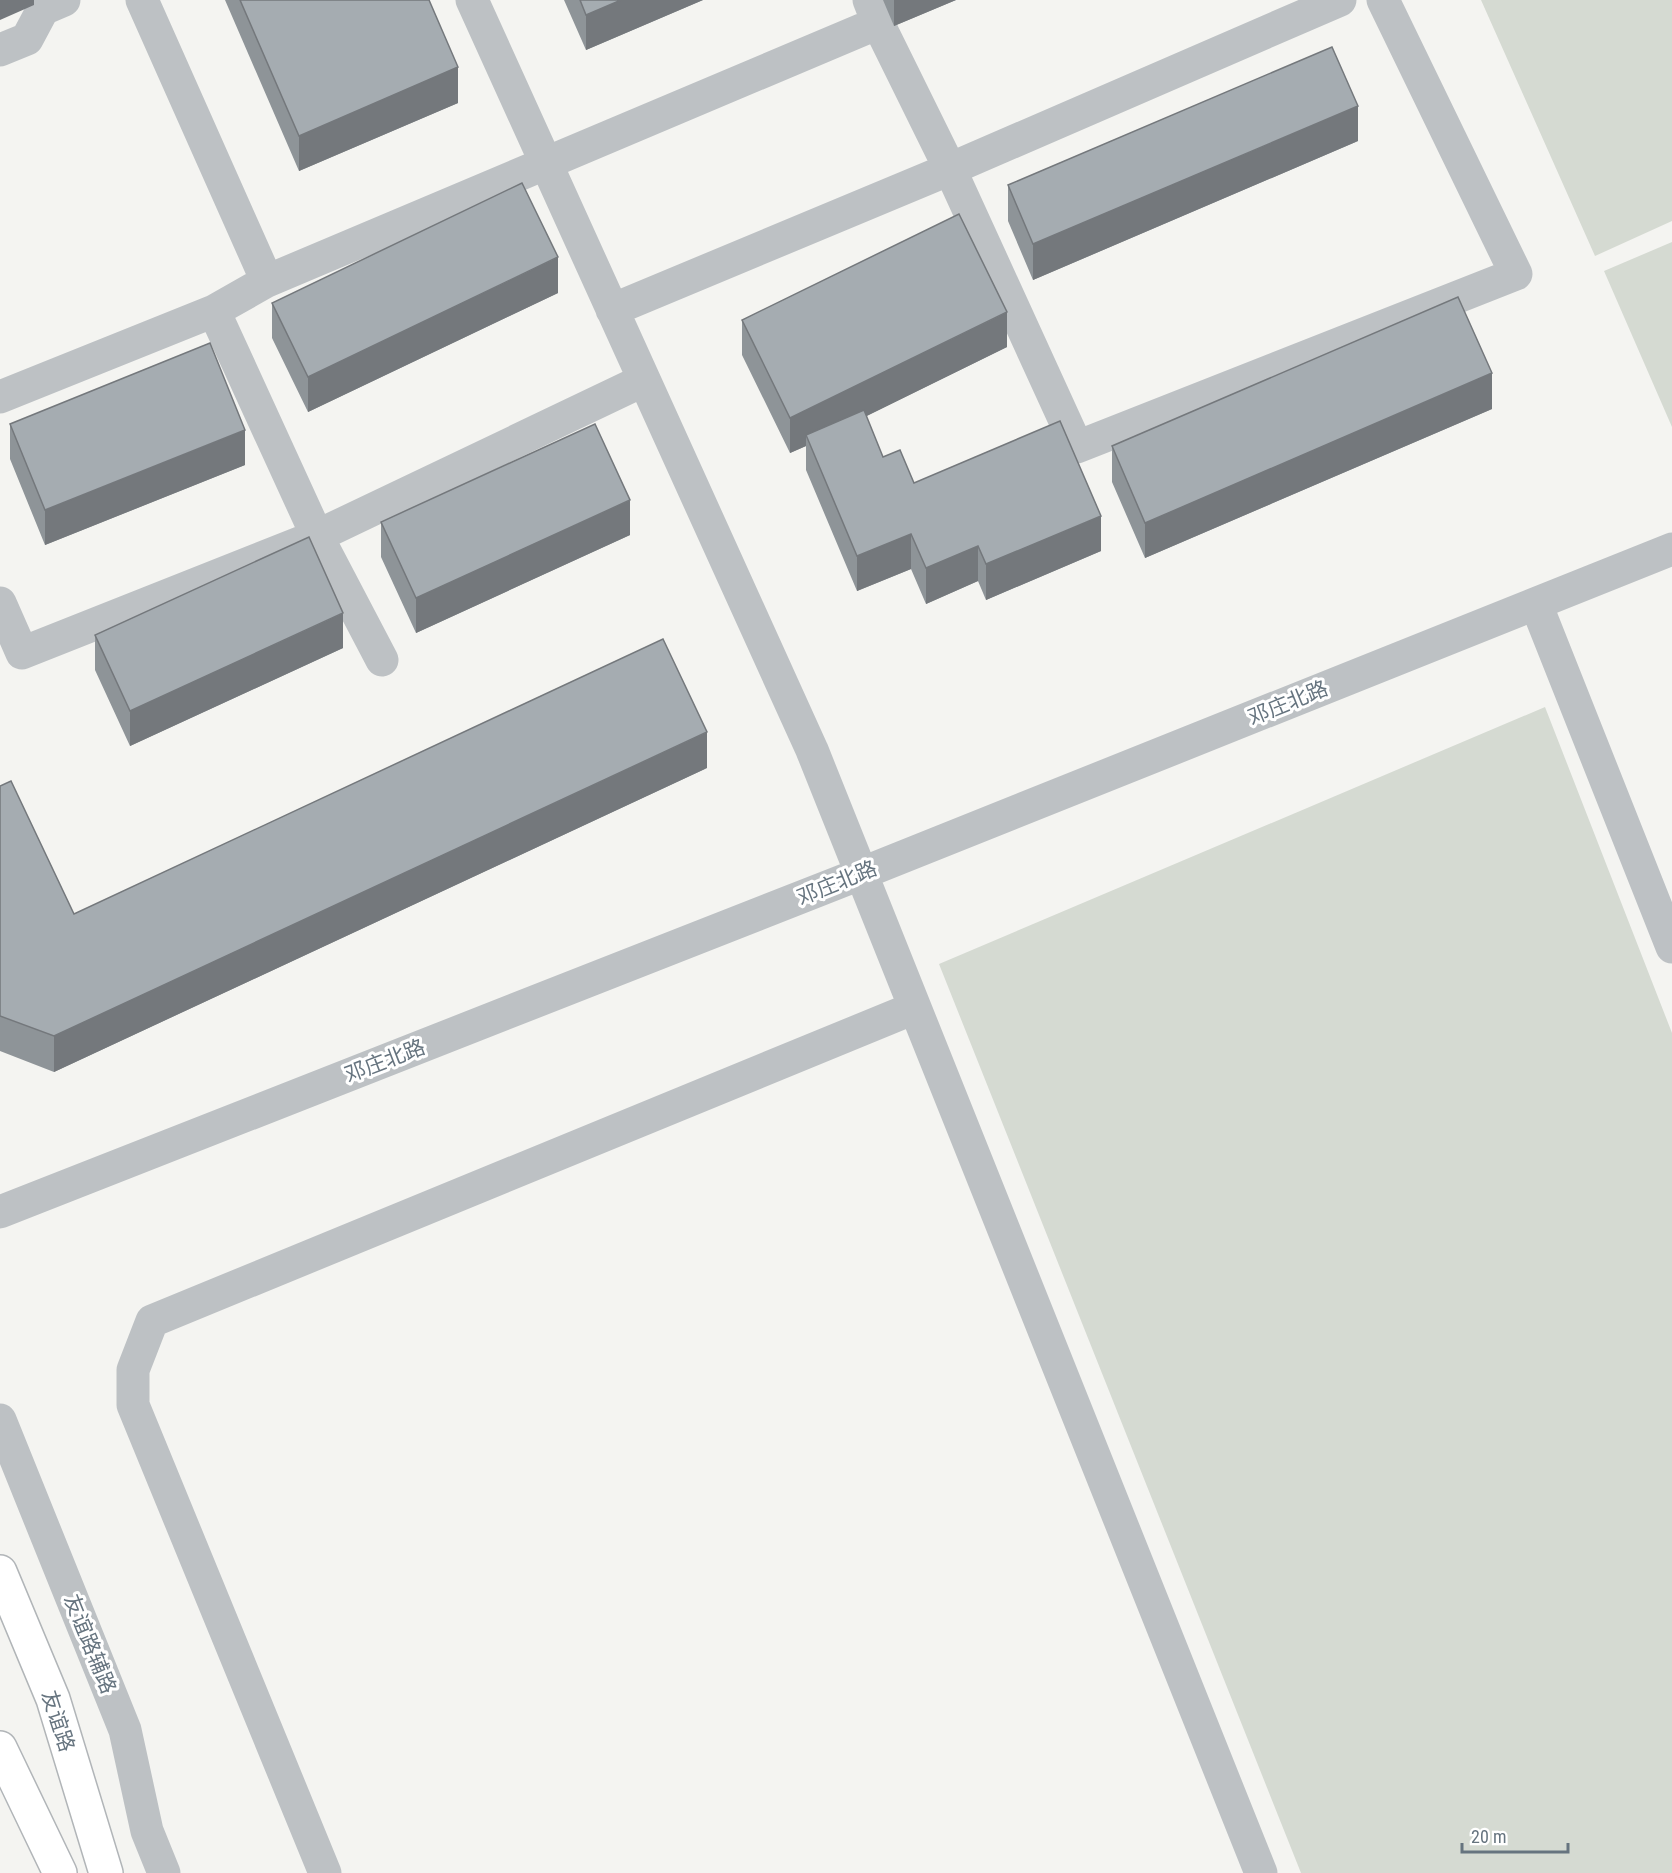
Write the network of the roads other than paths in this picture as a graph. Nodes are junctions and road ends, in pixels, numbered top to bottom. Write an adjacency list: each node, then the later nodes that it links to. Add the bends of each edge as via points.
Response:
1 (64, 0): 7 (street, via 43,9 27,39)
2 (142, 0): 10 (street)
3 (472, 0): 8 (street)
4 (1340, 0): 9 (street)
5 (1383, 0): 9 (street, via 1516,274 1077,447)
6 (874, 12): 8 (street); 9 (street)
7 (0, 50)
8 (545, 162): 10 (street); 11 (street)
9 (950, 169): 11 (street)
10 (267, 281): 12 (street)
11 (612, 310): 13 (street)
12 (214, 311): 14 (street); 15 (street)
13 (644, 380): 15 (street); 20 (street, via 812,750)
14 (0, 397)
15 (317, 536): 17 (street, via 22,653); 19 (street)
16 (1672, 549): 18 (street, 邓庄北路)
17 (0, 603)
18 (1536, 604): 20 (street, 邓庄北路); 21 (street)
19 (382, 660)
20 (860, 874): 22 (street); 23 (street, 邓庄北路)
21 (1672, 947)
22 (914, 1008): 30 (street, via 152,1321 133,1370 133,1405); 31 (street)
23 (0, 1212)
24 (0, 1420): 29 (street, 友谊路辅路, via 125,1730 147,1831)
25 (0, 1572): 28 (main road, 友谊路, via 53,1699)
26 (0, 1748): 27 (main road)
27 (60, 1873)
28 (106, 1873)
29 (164, 1873)
30 (325, 1873)
31 (1262, 1873)

